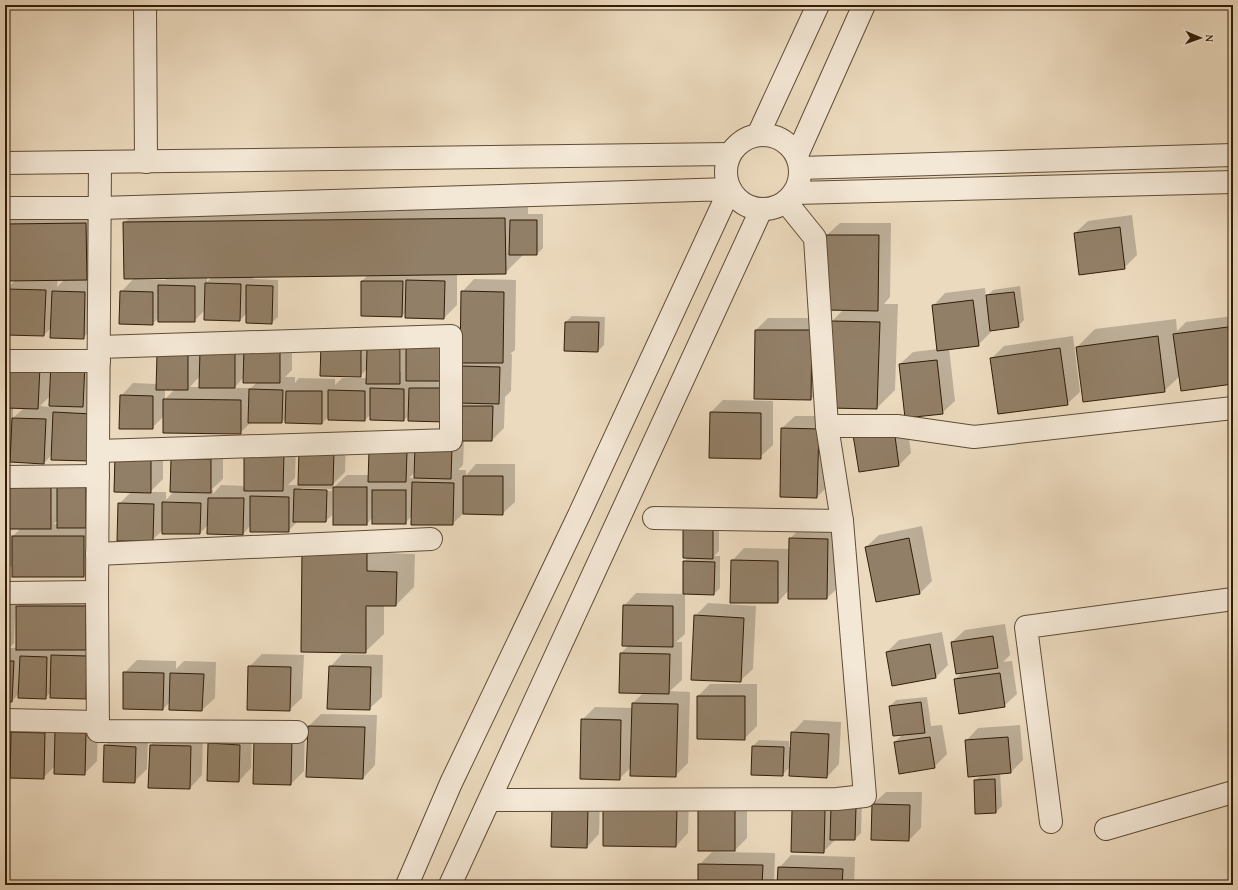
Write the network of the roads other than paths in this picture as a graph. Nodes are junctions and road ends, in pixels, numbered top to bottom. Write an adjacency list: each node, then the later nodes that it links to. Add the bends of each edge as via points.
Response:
1 (145, 5): 8 (street)
2 (818, 5): 4 (street)
3 (864, 5): 9 (street)
4 (758, 135): 5 (street, via 747,138); 9 (street, via 780,139 790,146)
5 (730, 154): 8 (street); 12 (street, via 726,165 726,177)
6 (1233, 155): 9 (street)
7 (100, 162): 8 (street); 10 (street); 15 (street)
8 (146, 162)
9 (798, 162): 13 (street, via 799,181)
10 (5, 163)
11 (1233, 182): 13 (street)
12 (730, 190): 15 (street); 16 (street, via 748,207); 38 (street, via 451,783)
13 (790, 198): 16 (street, via 774,208); 20 (street, via 815,238)
14 (5, 208): 15 (street)
15 (100, 208): 17 (street)
16 (761, 210): 35 (street)
17 (99, 354): 18 (street); 21 (street); 21 (street, via 450,336 451,440)
18 (5, 360)
19 (1233, 408): 20 (street, via 974,437 897,426)
20 (827, 426): 25 (street)
21 (98, 451): 22 (street)
22 (98, 476): 23 (street); 27 (street)
23 (5, 477)
24 (654, 518): 25 (street)
25 (842, 521): 35 (street, via 865,796 837,799)
26 (431, 539): 27 (street)
27 (97, 554): 28 (street)
28 (97, 592): 29 (street); 32 (street)
29 (5, 593)
30 (1233, 600): 36 (street, via 1026,627)
31 (5, 720): 32 (street)
32 (98, 722): 33 (street, via 98,731)
33 (297, 732)
34 (1233, 792): 37 (street)
35 (490, 800): 39 (street)
36 (1051, 822)
37 (1106, 829)
38 (407, 885)
39 (450, 885)

